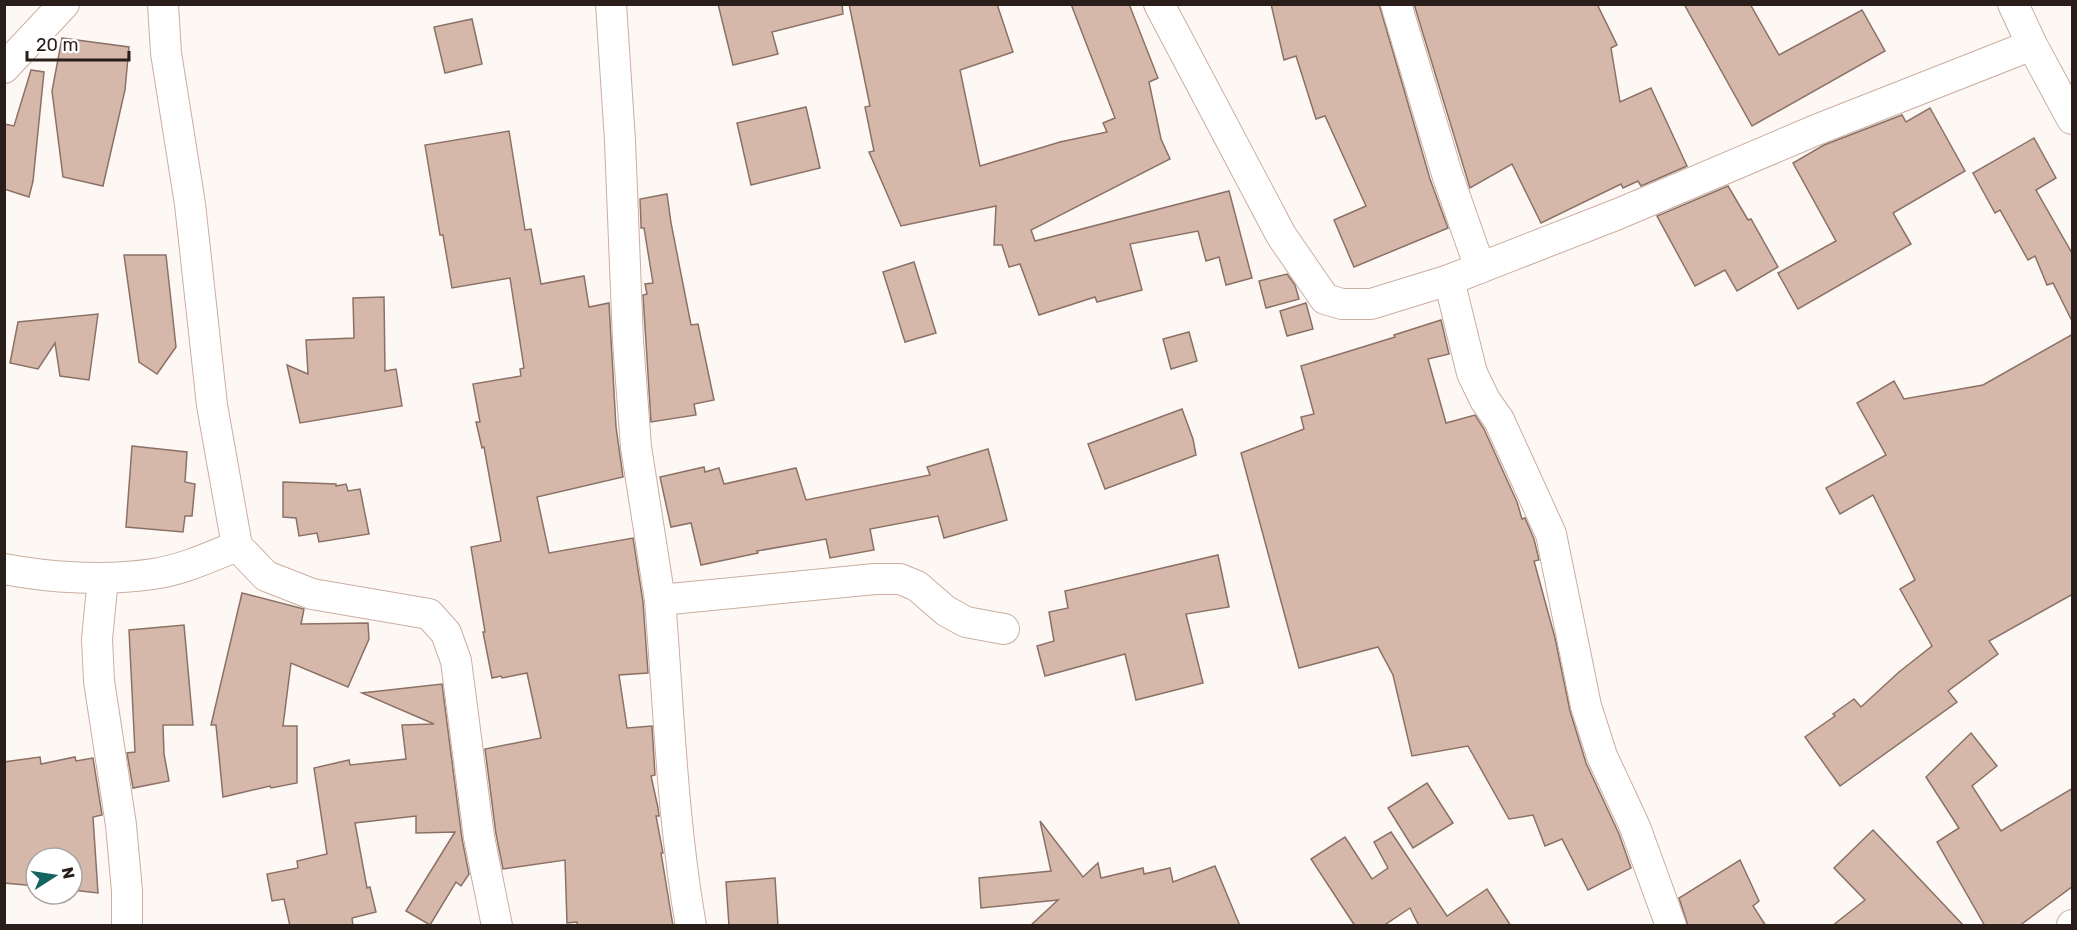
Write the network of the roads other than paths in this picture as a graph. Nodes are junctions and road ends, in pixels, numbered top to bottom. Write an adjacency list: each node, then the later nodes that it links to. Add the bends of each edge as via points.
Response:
1 (64, 4): 8 (street)
2 (163, 4): 12 (street, via 212,405)
3 (611, 4): 15 (street, via 636,447)
4 (1159, 4): 11 (street, via 1281,235 1325,299 1342,304 1371,304)
5 (1396, 4): 10 (street, via 1426,110)
6 (2013, 4): 7 (street)
7 (2032, 45): 9 (street); 10 (street)
8 (4, 68)
9 (2073, 119)
10 (1480, 268): 11 (street)
11 (1449, 280): 20 (street, via 1472,373 1499,420 1551,534 1586,706 1602,756 1635,827)
12 (237, 546): 14 (street, via 154,574); 18 (street, via 266,576 312,594 429,614 446,633 456,661 479,837)
13 (4, 568): 14 (street)
14 (103, 578): 17 (street, via 97,639 99,681 121,825 128,891)
15 (660, 600): 16 (street, via 900,579 917,586 966,622); 19 (street, via 673,796)
16 (1004, 629)
17 (127, 926)
18 (497, 926)
19 (691, 926)
20 (1671, 926)

